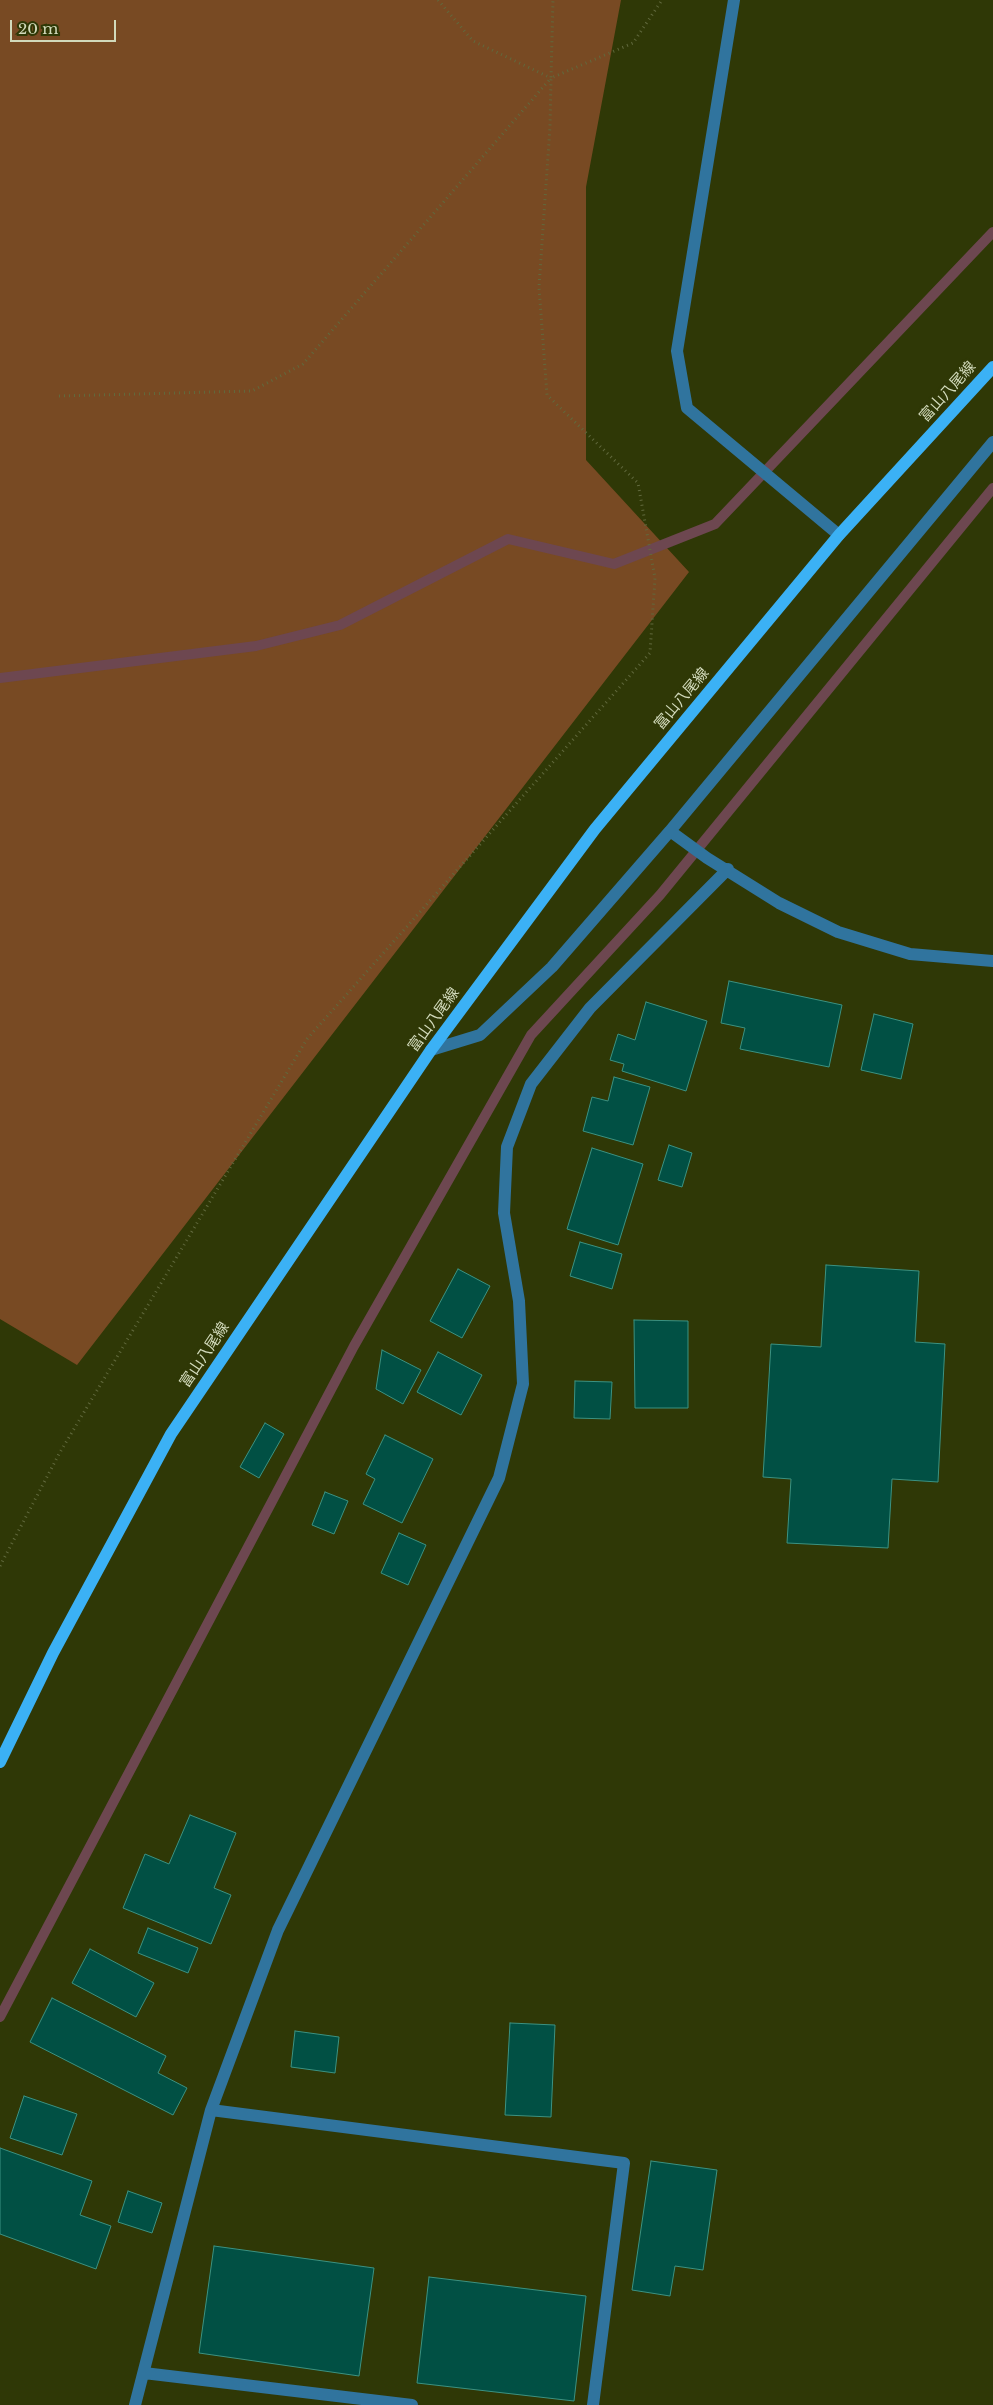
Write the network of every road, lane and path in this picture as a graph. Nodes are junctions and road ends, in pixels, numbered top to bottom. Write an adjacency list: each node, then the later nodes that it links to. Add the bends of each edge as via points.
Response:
1 (438, 0): 5 (path, via 473,41)
2 (553, 0): 5 (path)
3 (662, 0): 5 (path, via 633,43)
4 (734, 0): 9 (street, via 677,351 688,408)
5 (551, 78): 7 (path, via 302,364 252,391); 14 (path, via 539,287 547,395 638,483 655,578 650,653 307,1039 59,1454)
6 (993, 367): 9 (main road, 富山八尾線)
7 (59, 396)
8 (993, 442): 10 (street)
9 (839, 535): 13 (main road, 富山八尾線, via 594,829)
10 (670, 831): 11 (street); 13 (street, via 552,967 480,1035)
11 (728, 869): 12 (street, via 779,902 838,932 910,954); 16 (street, via 590,1008 531,1084 507,1147 504,1213 519,1300 523,1384 500,1478 278,1930)
12 (993, 961)
13 (431, 1050): 15 (main road, 富山八尾線, via 171,1434 53,1653)
14 (0, 1566)
15 (0, 1762)
16 (211, 2110): 17 (street); 20 (street, via 624,2163)
17 (144, 2373): 18 (street); 19 (street)
18 (135, 2405)
19 (412, 2405)
20 (593, 2405)

